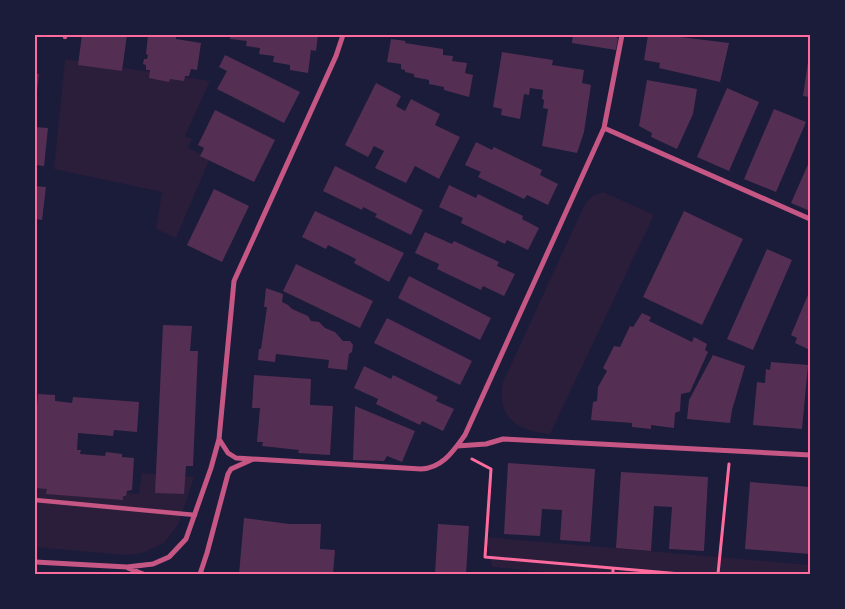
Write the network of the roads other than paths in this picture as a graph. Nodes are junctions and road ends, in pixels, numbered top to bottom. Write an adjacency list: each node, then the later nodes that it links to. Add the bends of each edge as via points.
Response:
1 (343, 35): 5 (street, via 234,281)
2 (622, 35): 3 (street)
3 (604, 128): 4 (street); 6 (street, via 465,435)
4 (810, 219)
5 (219, 439): 8 (street, via 228,453 236,458); 10 (street)
6 (456, 447): 7 (street, via 503,439); 8 (street, via 432,469)
7 (810, 455)
8 (253, 459): 14 (street, via 228,474)
9 (35, 500): 10 (street)
10 (195, 515): 12 (street, via 186,539 169,557 153,564)
11 (35, 562): 12 (street)
12 (127, 567): 13 (street)
13 (143, 574)
14 (200, 574)

